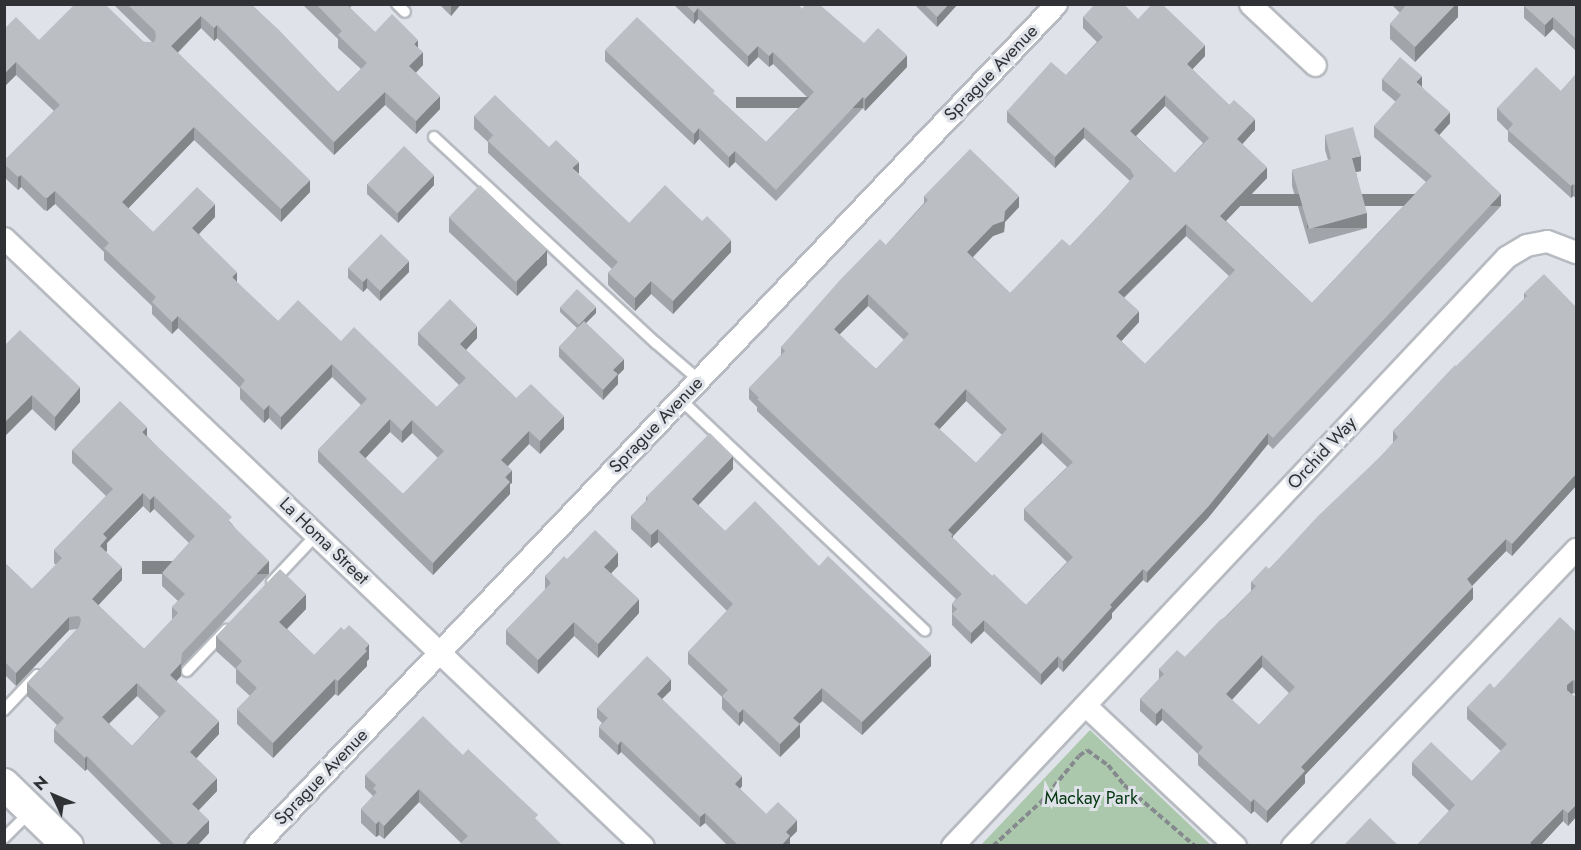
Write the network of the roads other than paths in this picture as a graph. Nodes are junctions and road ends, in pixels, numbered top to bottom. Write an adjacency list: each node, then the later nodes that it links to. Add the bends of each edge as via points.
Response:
1 (1056, 4): 7 (street, Sprague Avenue)
2 (1250, 4): 3 (street)
3 (1315, 65)
4 (434, 137): 7 (lane)
5 (4, 238): 9 (street, La Homa Street)
6 (1576, 252): 17 (street, Orchid Way, via 1547,241 1526,245 1506,257)
7 (699, 380): 8 (street, Sprague Avenue)
8 (680, 399): 13 (lane); 14 (street, Sprague Avenue)
9 (317, 534): 11 (lane); 14 (street, La Homa Street)
10 (1576, 549): 27 (street)
11 (260, 594)
12 (236, 620): 16 (lane)
13 (925, 631)
14 (440, 651): 23 (street, Sprague Avenue); 24 (street, La Homa Street)
15 (43, 668): 18 (lane)
16 (187, 671)
17 (1085, 705): 25 (street, Orchid Way); 26 (street)
18 (4, 710)
19 (4, 784): 20 (main road)
20 (32, 810): 21 (lane); 22 (main road)
21 (4, 838)
22 (68, 846)
23 (255, 846)
24 (643, 846)
25 (952, 846)
26 (1235, 846)
27 (1292, 846)

